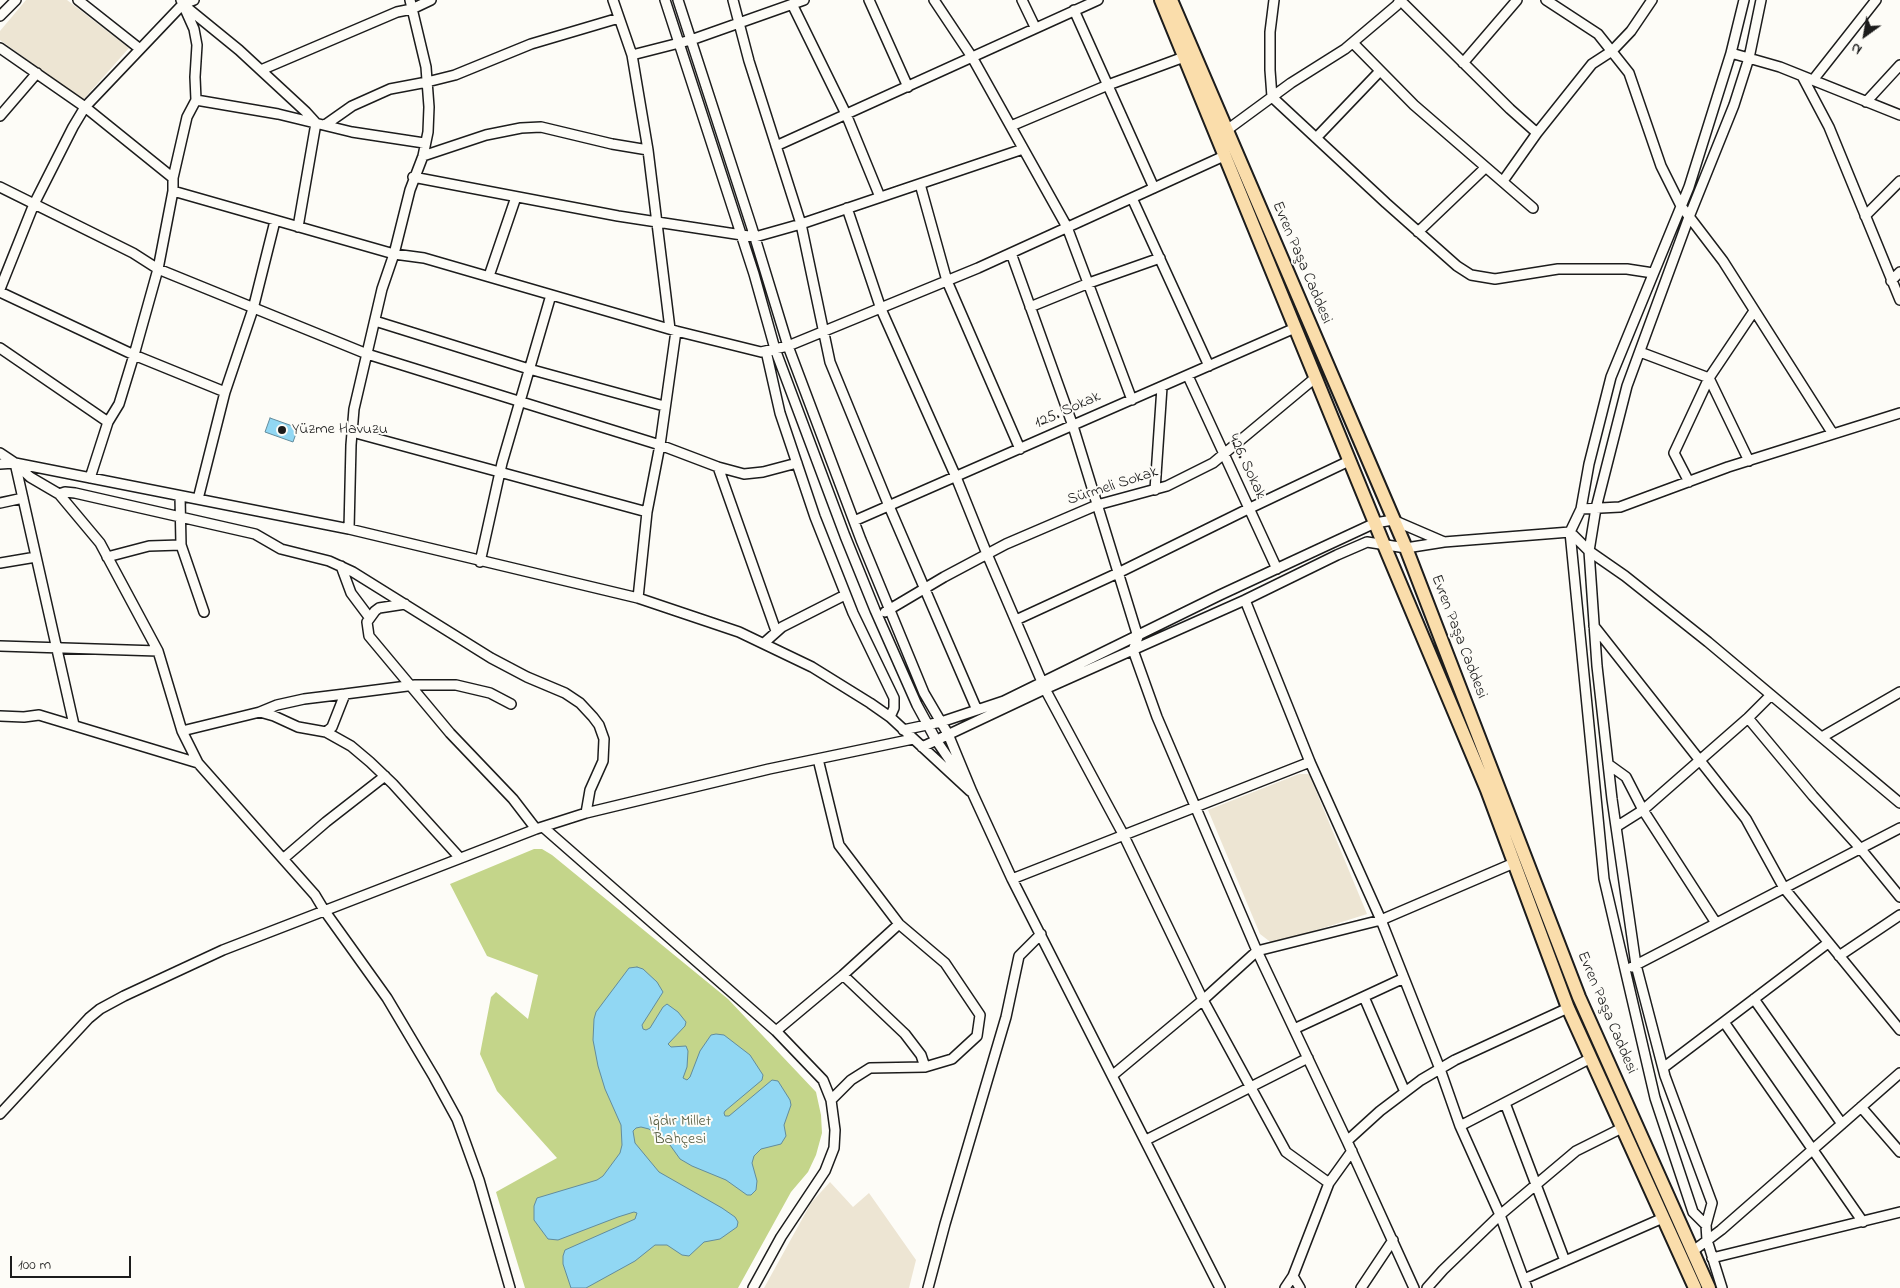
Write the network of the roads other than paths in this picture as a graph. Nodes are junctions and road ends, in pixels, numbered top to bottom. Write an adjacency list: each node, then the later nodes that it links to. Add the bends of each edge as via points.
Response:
1 (16, 0): 28 (street)
2 (78, 0): 36 (street)
3 (194, 0): 23 (street)
4 (431, 0): 25 (street)
5 (613, 0): 29 (street)
6 (665, 0): 33 (street)
7 (678, 0): 32 (street)
8 (733, 0): 30 (street)
9 (804, 0): 26 (street)
10 (869, 0): 52 (street)
11 (934, 0): 40 (street)
12 (1022, 0): 31 (street)
13 (1098, 0): 27 (street)
14 (1161, 0): 41 (highway, Evren Paşa Caddesi)
15 (1172, 0): 62 (highway, Evren Paşa Caddesi)
16 (1274, 0): 53 (street, via 1270,32)
17 (1400, 0): 34 (street); 43 (street)
18 (1517, 0): 43 (street)
19 (1546, 0): 37 (street, via 1598,34)
20 (1652, 0): 37 (street)
21 (1744, 0): 38 (street)
22 (1761, 0): 42 (street)
23 (182, 2): 36 (street); 45 (street); 54 (street, via 194,29 197,46)
24 (1871, 2): 49 (street)
25 (412, 4): 45 (street); 50 (street)
26 (792, 4): 30 (street); 57 (street)
27 (1074, 10): 31 (street); 51 (street)
28 (0, 16)
29 (619, 18): 39 (street); 50 (street, via 532,44 455,75)
30 (739, 22): 32 (street); 66 (street)
31 (1035, 27): 40 (street)
32 (691, 40): 33 (street); 96 (street)
33 (679, 43): 39 (street); 95 (street)
34 (1353, 43): 46 (street); 53 (street)
35 (0, 48): 47 (street)
36 (140, 49): 56 (street)
37 (1612, 52): 63 (street, via 1592,64); 84 (street, via 1628,74 1661,166)
38 (1731, 53): 42 (street); 84 (street)
39 (632, 55): 68 (street)
40 (972, 57): 52 (street); 61 (street)
41 (1184, 57): 51 (street); 70 (highway, Evren Paşa Caddesi)
42 (1749, 58): 48 (street); 88 (street, via 1734,105)
43 (1463, 63): 63 (street)
44 (1900, 65): 55 (street)
45 (261, 70): 60 (street)
46 (1380, 71): 64 (street); 71 (street)
47 (37, 73): 56 (street); 59 (street)
48 (1802, 76): 49 (street); 87 (street, via 1829,127)
49 (1812, 80): 55 (street)
50 (427, 82): 60 (street, via 390,89); 65 (street, via 428,132)
51 (1108, 84): 61 (street); 78 (street)
52 (908, 87): 57 (street)
53 (1272, 97): 62 (street); 64 (street)
54 (196, 100): 60 (street); 73 (street, via 187,117)
55 (1866, 102): 58 (street)
56 (85, 108): 73 (street); 83 (street)
57 (846, 114): 66 (street); 81 (street)
58 (1900, 115)
59 (0, 116)
60 (320, 124): 65 (street); 92 (street)
61 (1011, 126): 67 (street)
62 (1227, 130): 166 (highway, Evren Paşa Caddesi)
63 (1537, 133): 74 (street)
64 (1316, 138): 94 (street)
65 (424, 143): 69 (street)
66 (776, 146): 91 (street)
67 (1023, 149): 76 (street); 93 (street)
68 (648, 150): 69 (street, via 541,127 486,135); 90 (street)
69 (423, 156): 72 (street)
70 (1224, 156): 78 (street); 115 (highway, Evren Paşa Caddesi)
71 (1485, 168): 74 (street); 94 (street)
72 (414, 177): 80 (street); 98 (street)
73 (173, 178): 79 (street)
74 (1503, 181): 86 (street)
75 (1900, 181): 87 (street)
76 (920, 184): 81 (street); 104 (street)
77 (0, 187): 83 (street)
78 (1154, 188): 82 (street)
79 (173, 191): 89 (street); 100 (street)
80 (516, 197): 90 (street); 103 (street)
81 (880, 197): 85 (street)
82 (1132, 198): 93 (street); 99 (street)
83 (34, 204): 100 (street, via 133,253); 107 (street)
84 (1681, 206): 88 (street); 102 (street)
85 (847, 208): 91 (street); 111 (street)
86 (1532, 208)
87 (1865, 216): 105 (street)
88 (1689, 217): 113 (street, via 1723,261); 121 (street)
89 (275, 220): 92 (street); 112 (street)
90 (658, 222): 95 (street); 116 (street)
91 (801, 224): 96 (street); 117 (street)
92 (298, 227): 98 (street)
93 (1067, 227): 97 (street); 106 (street)
94 (1418, 232): 102 (street, via 1471,275 1495,279 1558,269 1627,269)
95 (742, 236): 96 (street); 120 (street)
96 (755, 237): 118 (street)
97 (1011, 253): 104 (street); 110 (street)
98 (394, 254): 103 (street, via 424,258); 114 (street)
99 (1160, 258): 106 (street); 124 (street)
100 (158, 269): 112 (street); 123 (street)
101 (1900, 272): 105 (street)
102 (1653, 273): 163 (street, via 1610,377)
103 (489, 276): 108 (street)
104 (947, 281): 111 (street); 140 (street)
105 (1891, 281): 109 (street)
106 (1089, 283): 110 (street); 131 (street)
107 (0, 290): 123 (street)
108 (551, 295): 116 (street); 125 (street)
109 (1900, 300)
110 (1030, 307): 136 (street)
111 (882, 308): 117 (street); 150 (street)
112 (253, 309): 122 (street); 130 (street)
113 (1754, 311): 128 (street); 138 (street)
114 (375, 321): 122 (street); 125 (street)
115 (1295, 328): 124 (street, 125. Sokak); 127 (highway, Evren Paşa Caddesi)
116 (673, 330): 120 (street, via 761,352); 133 (street)
117 (823, 332): 118 (street); 160 (street, via 830,362)
118 (788, 346): 120 (street); 167 (street)
119 (0, 348): 135 (street)
120 (771, 350): 146 (street, via 780,412); 191 (street)
121 (1640, 352): 128 (street); 161 (street, via 1627,386)
122 (367, 354): 132 (street); 137 (street)
123 (134, 355): 130 (street); 135 (street, via 119,404)
124 (1210, 366): 126 (street, 125. Sokak)
125 (529, 368): 132 (street); 133 (street)
126 (1188, 376): 129 (street, 125. Sokak); 142 (street, 426. Sokak)
127 (1316, 378): 142 (street, Sürmeli Sokak); 143 (highway, Evren Paşa Caddesi)
128 (1709, 378): 144 (street); 152 (street, via 1674,452)
129 (1162, 387): 131 (street, 125. Sokak); 153 (street)
130 (225, 392): 157 (street)
131 (1132, 400): 136 (street, 125. Sokak)
132 (520, 401): 139 (street); 149 (street)
133 (664, 406): 139 (street)
134 (1900, 413): 138 (street)
135 (108, 422): 151 (street)
136 (1072, 426): 140 (street, 125. Sokak); 159 (street)
137 (352, 432): 149 (street); 169 (street)
138 (1833, 434): 144 (street)
139 (660, 445): 148 (street); 164 (street)
140 (1020, 449): 150 (street, 125. Sokak)
141 (0, 453): 145 (street)
142 (1223, 455): 153 (street, Sürmeli Sokak, via 1213,463); 162 (street, 426. Sokak)
143 (1350, 461): 162 (street); 168 (highway, Evren Paşa Caddesi)
144 (1749, 461): 152 (street)
145 (15, 463): 147 (street); 151 (street); 154 (street, via 30,477); 156 (street)
146 (797, 463): 148 (street, via 744,474); 185 (street)
147 (0, 464)
148 (718, 467): 195 (street)
149 (500, 472): 164 (street); 179 (street)
150 (956, 477): 160 (street, 125. Sokak); 176 (street)
151 (90, 478): 155 (street)
152 (1689, 482): 161 (street, via 1620,507)
153 (1155, 490): 159 (street, Sürmeli Sokak)
154 (59, 494): 165 (street, via 75,493); 178 (street, via 100,543)
155 (180, 496): 157 (street); 165 (street)
156 (23, 498): 158 (street); 177 (street)
157 (198, 500): 169 (street)
158 (0, 503)
159 (1097, 505): 176 (street, Sürmeli Sokak); 183 (street)
160 (889, 506): 167 (street, 125. Sokak); 184 (street)
161 (1596, 508): 163 (street); 175 (street)
162 (1248, 509): 182 (street, 426. Sokak); 183 (street)
163 (1581, 509): 170 (street)
164 (647, 512): 186 (street)
165 (181, 517): 173 (street); 181 (street, via 255,534 281,549)
166 (1393, 520): 168 (street); 171 (street); 174 (highway, Evren Paşa Caddesi)
167 (854, 521): 189 (street)
168 (1375, 524): 172 (highway, Evren Paşa Caddesi); 182 (street)
169 (349, 529): 179 (street)
170 (1570, 532): 171 (street); 175 (street); 256 (street, via 1604,879)
171 (1444, 542): 174 (street)
172 (1384, 544): 174 (street); 187 (street, via 1367,542); 242 (highway, Evren Paşa Caddesi, via 1487,790)
173 (181, 545): 178 (street, via 149,546); 190 (street)
174 (1406, 548): 297 (highway, Evren Paşa Caddesi, via 1580,997)
175 (1589, 551): 194 (street); 206 (street, via 1633,582)
176 (987, 554): 184 (street, Sürmeli Sokak); 193 (street)
177 (36, 557): 180 (street); 199 (street)
178 (107, 557): 201 (street)
179 (480, 562): 186 (street)
180 (0, 563)
181 (342, 566): 188 (street); 192 (street, via 351,593)
182 (1277, 569): 196 (street)
183 (1118, 573): 193 (street); 196 (street)
184 (925, 589): 189 (street, Sürmeli Sokak); 208 (street)
185 (845, 595): 195 (street); 211 (street, via 894,698)
186 (638, 598): 197 (street)
187 (1245, 600): 200 (street); 227 (street)
188 (405, 604): 192 (street, via 379,608); 234 (street, via 491,658 566,693 593,717 602,732 604,754 590,790)
189 (890, 610): 191 (street, Sürmeli Sokak); 213 (street, via 924,692)
190 (204, 612)
191 (878, 616): 215 (street)
192 (369, 618): 203 (street, via 366,627 369,636)
193 (1016, 620): 202 (street)
194 (1594, 626): 224 (street); 228 (street)
195 (776, 631): 197 (street)
196 (1138, 636): 200 (street); 202 (street)
197 (764, 643): 211 (street, via 812,667)
198 (0, 646): 199 (street)
199 (56, 647): 201 (street); 214 (street)
200 (1133, 650): 202 (street); 232 (street)
201 (158, 651): 216 (street)
202 (1044, 685): 208 (street); 219 (street); 238 (street)
203 (409, 686): 205 (street); 207 (street, via 456,685 490,693); 236 (street)
204 (1900, 692): 220 (street)
205 (345, 694): 209 (street, via 304,699); 218 (street, via 332,727)
206 (1771, 695): 212 (street); 220 (street)
207 (511, 704)
208 (976, 710): 213 (street)
209 (260, 712): 216 (street); 218 (street, via 298,727)
210 (0, 716): 214 (street, via 24,718 39,715)
211 (890, 717): 217 (street)
212 (1748, 718): 224 (street); 239 (street)
213 (941, 722): 215 (street); 219 (street)
214 (74, 725): 226 (street)
215 (928, 725): 217 (street); 222 (street)
216 (182, 730): 226 (street)
217 (903, 730): 221 (street)
218 (326, 732): 229 (street, via 351,746)
219 (948, 734): 222 (street); 230 (street)
220 (1822, 737): 231 (street)
221 (914, 739): 223 (street); 225 (street)
222 (936, 740): 223 (street); 230 (street)
223 (922, 747): 230 (street)
224 (1701, 758): 233 (street); 244 (street, via 1746,819)
225 (818, 759): 234 (street); 250 (street, via 839,845)
226 (198, 762): 241 (street)
227 (1310, 762): 232 (street); 248 (street)
228 (1608, 764): 233 (street, via 1626,777); 235 (street)
229 (385, 776): 240 (street); 241 (street)
230 (972, 792): 243 (street)
231 (1900, 803)
232 (1195, 807): 238 (street); 253 (street)
233 (1643, 810): 235 (street); 249 (street)
234 (586, 813): 236 (street)
235 (1616, 827): 255 (street)
236 (540, 828): 240 (street); 266 (street)
237 (1900, 828): 239 (street)
238 (1123, 834): 243 (street); 261 (street)
239 (1860, 848): 244 (street); 245 (street)
240 (460, 858): 246 (street)
241 (283, 859): 246 (street)
242 (1514, 863): 248 (street); 262 (highway, Evren Paşa Caddesi)
243 (1012, 879): 251 (street)
244 (1784, 888): 249 (street); 252 (street)
245 (1900, 897)
246 (324, 910): 279 (street, via 223,950 100,1009); 302 (street, via 387,998 457,1119 480,1180)
247 (1900, 916): 254 (street)
248 (1381, 920): 253 (street); 258 (street)
249 (1716, 923): 255 (street)
250 (899, 924): 257 (street); 269 (street, via 945,963 980,1015 977,1036 952,1059)
251 (1040, 934): 273 (street); 304 (street, via 1019,956 1006,1017)
252 (1828, 943): 254 (street); 260 (street)
253 (1257, 951): 261 (street); 264 (street)
254 (1839, 956): 265 (street)
255 (1636, 964): 256 (street); 271 (street)
256 (1625, 970): 294 (street, via 1655,1098 1693,1212)
257 (843, 975): 266 (street); 269 (street, via 905,1034 921,1055)
258 (1404, 978): 259 (street); 270 (street)
259 (1364, 997): 264 (street); 275 (street)
260 (1754, 999): 263 (street); 280 (street)
261 (1204, 1000): 273 (street); 274 (street)
262 (1568, 1008): 268 (highway, Evren Paşa Caddesi); 270 (street)
263 (1724, 1022): 271 (street); 285 (street)
264 (1294, 1029): 267 (street)
265 (1900, 1029)
266 (776, 1031): 276 (street, via 823,1080)
267 (1308, 1058): 274 (street); 284 (street)
268 (1591, 1058): 277 (street); 282 (highway, Evren Paşa Caddesi)
269 (925, 1068): 276 (street, via 870,1068 851,1080)
270 (1440, 1068): 275 (street); 281 (street)
271 (1663, 1068): 294 (street, via 1712,1203)
272 (1900, 1073): 278 (street)
273 (1113, 1075): 283 (street)
274 (1250, 1086): 283 (street); 288 (street, via 1286,1152)
275 (1405, 1092): 284 (street)
276 (831, 1100): 303 (street, via 835,1130 834,1148 828,1163)
277 (1505, 1103): 281 (street); 289 (street)
278 (1861, 1107): 280 (street); 287 (street)
279 (0, 1114)
280 (1842, 1124): 285 (street)
281 (1460, 1126): 291 (street)
282 (1622, 1128): 289 (street, via 1576,1151); 292 (highway, Evren Paşa Caddesi)
283 (1146, 1140): 305 (street)
284 (1347, 1141): 286 (street)
285 (1814, 1148): 293 (street); 296 (street)
286 (1352, 1151): 288 (street); 295 (street)
287 (1900, 1152)
288 (1329, 1183): 300 (street)
289 (1535, 1185): 291 (street); 299 (street)
290 (1900, 1212): 293 (street)
291 (1500, 1215): 301 (street); 310 (street)
292 (1663, 1218): 299 (street); 311 (highway, Evren Paşa Caddesi)
293 (1863, 1222): 298 (street)
294 (1706, 1225): 296 (street)
295 (1393, 1240): 308 (street); 309 (street)
296 (1707, 1240): 297 (street); 298 (street)
297 (1693, 1251): 312 (highway, Evren Paşa Caddesi)
298 (1712, 1258): 313 (street)
299 (1565, 1261): 301 (street)
300 (1293, 1276): 306 (street); 307 (street)
301 (1525, 1284)
302 (510, 1288)
303 (753, 1288)
304 (928, 1288)
305 (1220, 1288)
306 (1285, 1288)
307 (1300, 1288)
308 (1361, 1288)
309 (1414, 1288)
310 (1427, 1288)
311 (1695, 1288)
312 (1709, 1288)
313 (1722, 1288)

